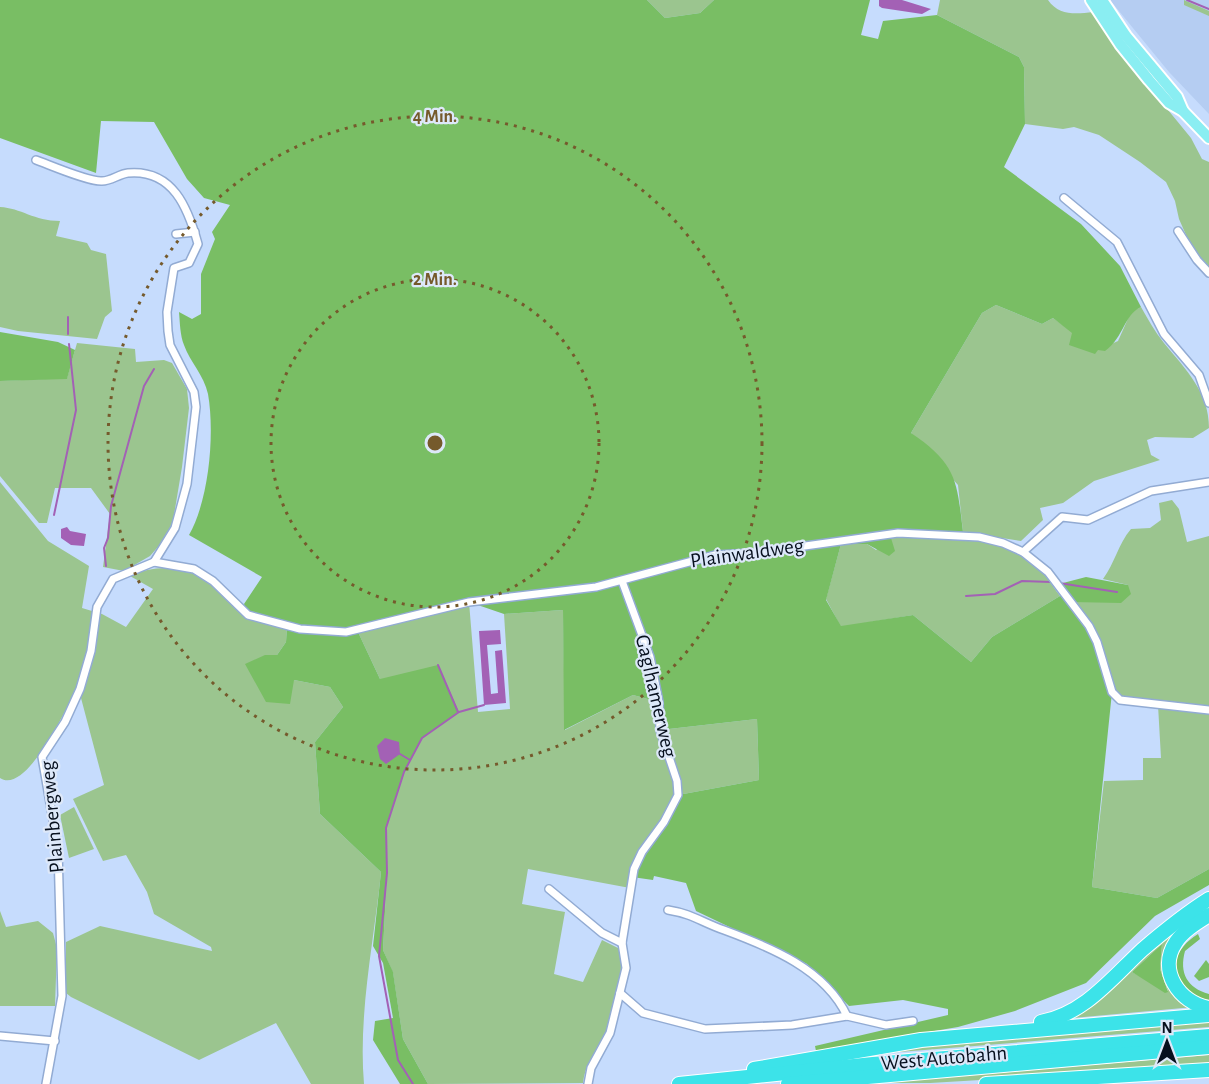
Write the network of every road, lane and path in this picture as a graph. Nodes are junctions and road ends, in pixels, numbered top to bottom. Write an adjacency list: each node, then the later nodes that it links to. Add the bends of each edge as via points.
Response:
1 (1091, 0): 3 (main road, via 1136,65 1169,103)
2 (1102, 0): 3 (main road, via 1132,44 1177,97)
3 (1183, 111): 4 (main road)
4 (1209, 138)
5 (36, 160): 8 (street, via 102,181 128,173 161,179 179,195)
6 (1064, 198): 11 (street, via 1117,242 1164,334 1199,375)
7 (1178, 231): 10 (street)
8 (195, 232): 9 (street); 14 (street, via 198,244 194,256 189,264 174,268 167,312 170,345 194,392 195,425 187,484 175,528)
9 (176, 234)
10 (1209, 273)
11 (1209, 403)
12 (1209, 482): 13 (street, via 1151,491 1088,520 1062,517)
13 (1023, 552): 15 (street, Plainwaldweg, via 979,537 898,533 715,555); 16 (street, Plainwaldweg, via 1048,572 1089,626 1112,692 1120,700)
14 (154, 562): 15 (street, Plainwaldweg, via 194,569 213,581 248,615 300,629 346,632 469,602); 30 (street, Plainbergweg, via 113,579 97,607 91,651 80,689 65,722 42,757 58,849 62,996)
15 (622, 581): 21 (street, Gaglhamerweg, via 650,657 660,730 678,795 634,869)
16 (1209, 710)
17 (549, 888): 21 (street, via 602,933)
18 (1209, 899): 27 (highway, via 1154,940 1080,1007)
19 (668, 910): 25 (street, via 690,913 796,963 817,977)
20 (1209, 915): 23 (highway, via 1177,940 1169,967 1174,985 1183,997)
21 (622, 943): 22 (street, Gaglhamerweg, via 626,968)
22 (620, 993): 25 (street, via 643,1012 705,1029); 37 (street, Gaglhamerweg, via 610,1033 591,1068)
23 (1209, 1008)
24 (1209, 1015): 27 (highway)
25 (847, 1016): 26 (street, via 886,1025)
26 (913, 1022)
27 (1022, 1030): 34 (highway, via 865,1048 757,1068)
28 (0, 1036): 30 (street)
29 (1209, 1036): 34 (highway, West Autobahn)
30 (55, 1041): 36 (street, Plainbergweg)
31 (1209, 1047): 39 (highway, West Autobahn)
32 (1190, 1070): 33 (highway); 35 (highway); 41 (highway)
33 (1209, 1070)
34 (721, 1079): 38 (highway, West Autobahn)
35 (1054, 1082): 40 (highway)
36 (46, 1084)
37 (588, 1084)
38 (679, 1084)
39 (788, 1084)
40 (986, 1084)
41 (1160, 1084)

